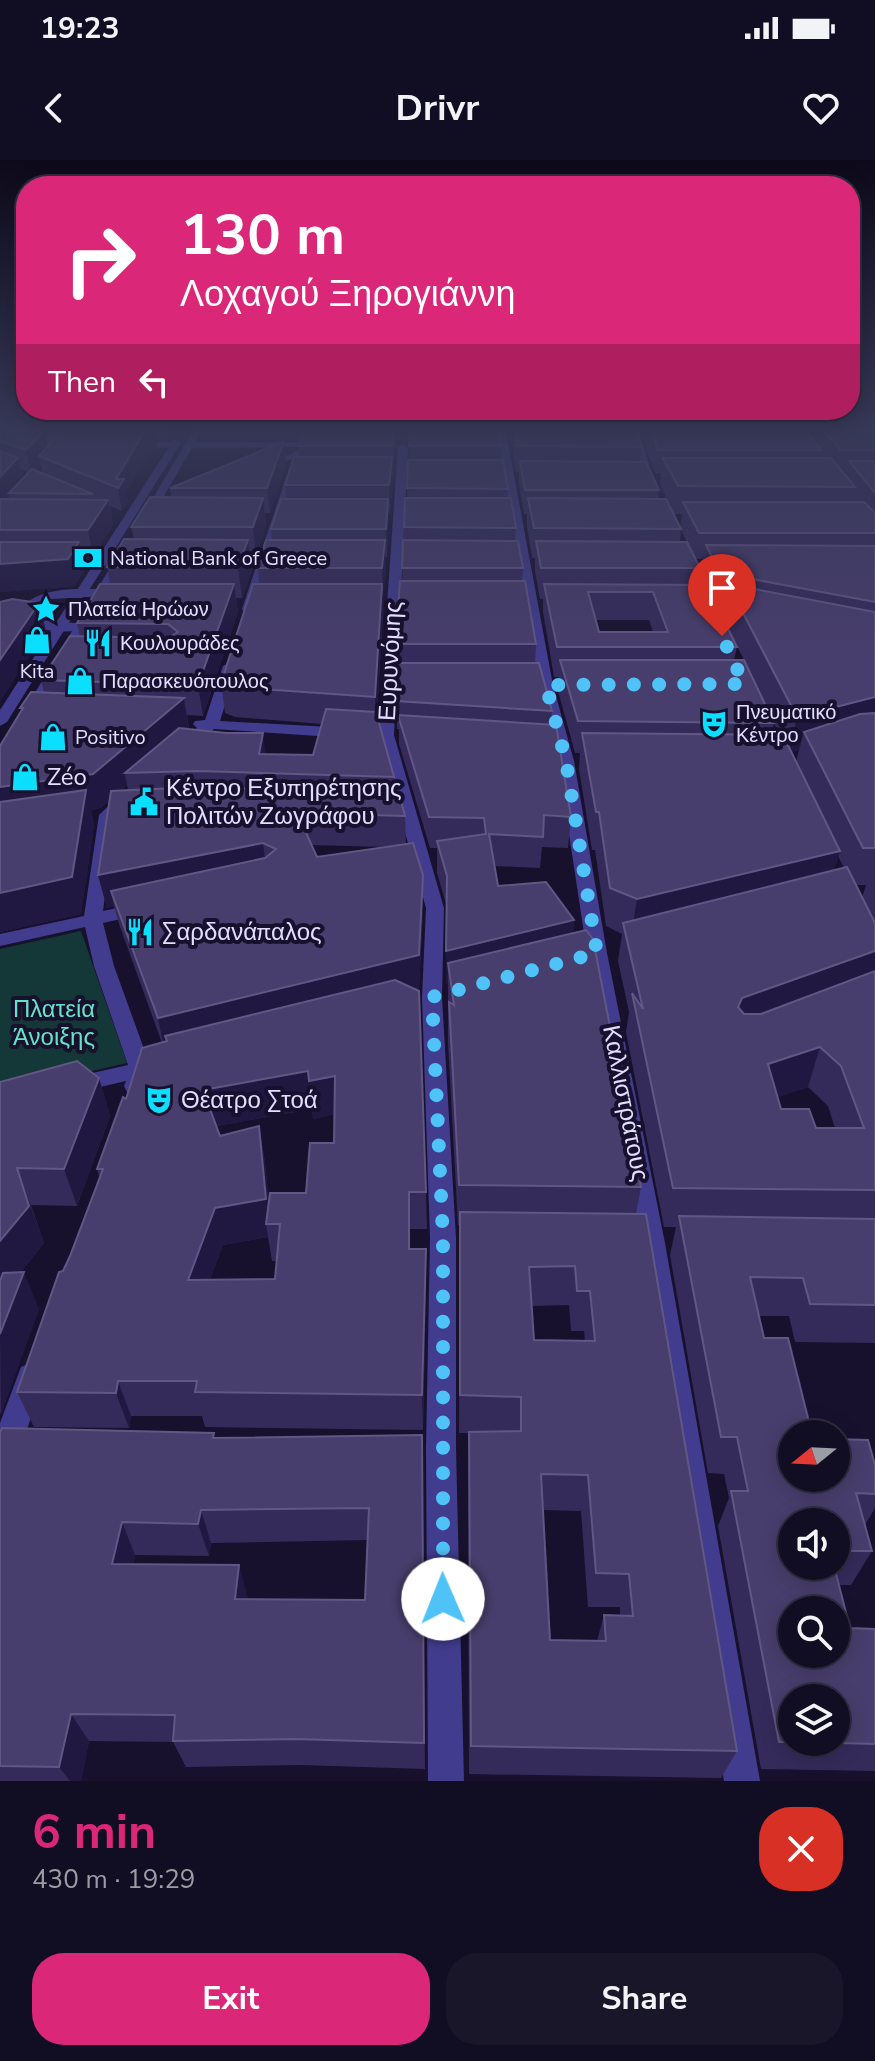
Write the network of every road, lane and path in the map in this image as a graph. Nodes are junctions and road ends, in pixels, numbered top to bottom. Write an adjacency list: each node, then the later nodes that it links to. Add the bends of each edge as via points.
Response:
1 (133, 503): 8 (street)
2 (155, 503): 15 (street)
3 (169, 503): 15 (street)
4 (287, 503): 44 (street)
5 (399, 503): 10 (street, Ευρυνόμης)
6 (512, 503): 13 (street, Καλλιστράτους)
7 (159, 519): 15 (street)
8 (121, 520): 15 (street); 18 (street)
9 (383, 520): 10 (street)
10 (398, 520): 11 (street); 22 (street, Ευρυνόμης)
11 (413, 520)
12 (500, 521): 13 (street)
13 (515, 521): 14 (street); 25 (street, Καλλιστράτους)
14 (530, 521)
15 (143, 523)
16 (130, 545): 19 (street)
17 (42, 563): 18 (street)
18 (100, 563): 19 (street); 27 (street)
19 (119, 563): 20 (street); 28 (street)
20 (151, 563)
21 (381, 563): 22 (street)
22 (395, 563): 23 (street); 37 (street, Ευρυνόμης)
23 (410, 564)
24 (510, 565): 25 (street)
25 (524, 565): 26 (street); 31 (street, Καλλιστράτους)
26 (539, 565)
27 (82, 593): 28 (street); 33 (street); 33 (street, via 46,597 20,612 38,624)
28 (98, 599): 29 (street); 34 (street)
29 (110, 605)
30 (515, 605): 31 (street)
31 (530, 605): 32 (street); 40 (street, Καλλιστράτους)
32 (545, 605)
33 (60, 626): 34 (street); 42 (street)
34 (81, 627): 35 (street)
35 (63, 659): 36 (street); 41 (street)
36 (78, 659)
37 (387, 684): 38 (street); 45 (street, Ευρυνόμης)
38 (403, 685)
39 (530, 685): 40 (street)
40 (554, 685): 61 (street, Καλλιστράτους, via 597,953)
41 (36, 717): 42 (street); 47 (street)
42 (1, 718)
43 (181, 723): 44 (street)
44 (211, 724): 45 (street); 46 (street)
45 (394, 736): 58 (street, Ευρυνόμης, via 400,817 435,908 432,996)
46 (174, 756)
47 (0, 764)
48 (140, 785): 50 (street)
49 (134, 814): 50 (street)
50 (99, 816): 52 (street)
51 (166, 904): 52 (street)
52 (93, 919): 53 (street); 55 (street)
53 (0, 940)
54 (170, 1063): 55 (street)
55 (141, 1070): 56 (street); 57 (street)
56 (55, 1090)
57 (130, 1100)
58 (443, 1238): 59 (street); 66 (street, Ευρυνόμης)
59 (473, 1239)
60 (622, 1242): 61 (street)
61 (652, 1243): 62 (street); 69 (street, Καλλιστράτους)
62 (684, 1243)
63 (39, 1355): 67 (street)
64 (38, 1445): 67 (street)
65 (410, 1447): 66 (street)
66 (441, 1448): 68 (street, Ευρυνόμης)
67 (2, 1451)
68 (446, 1781)
69 (742, 1781)

